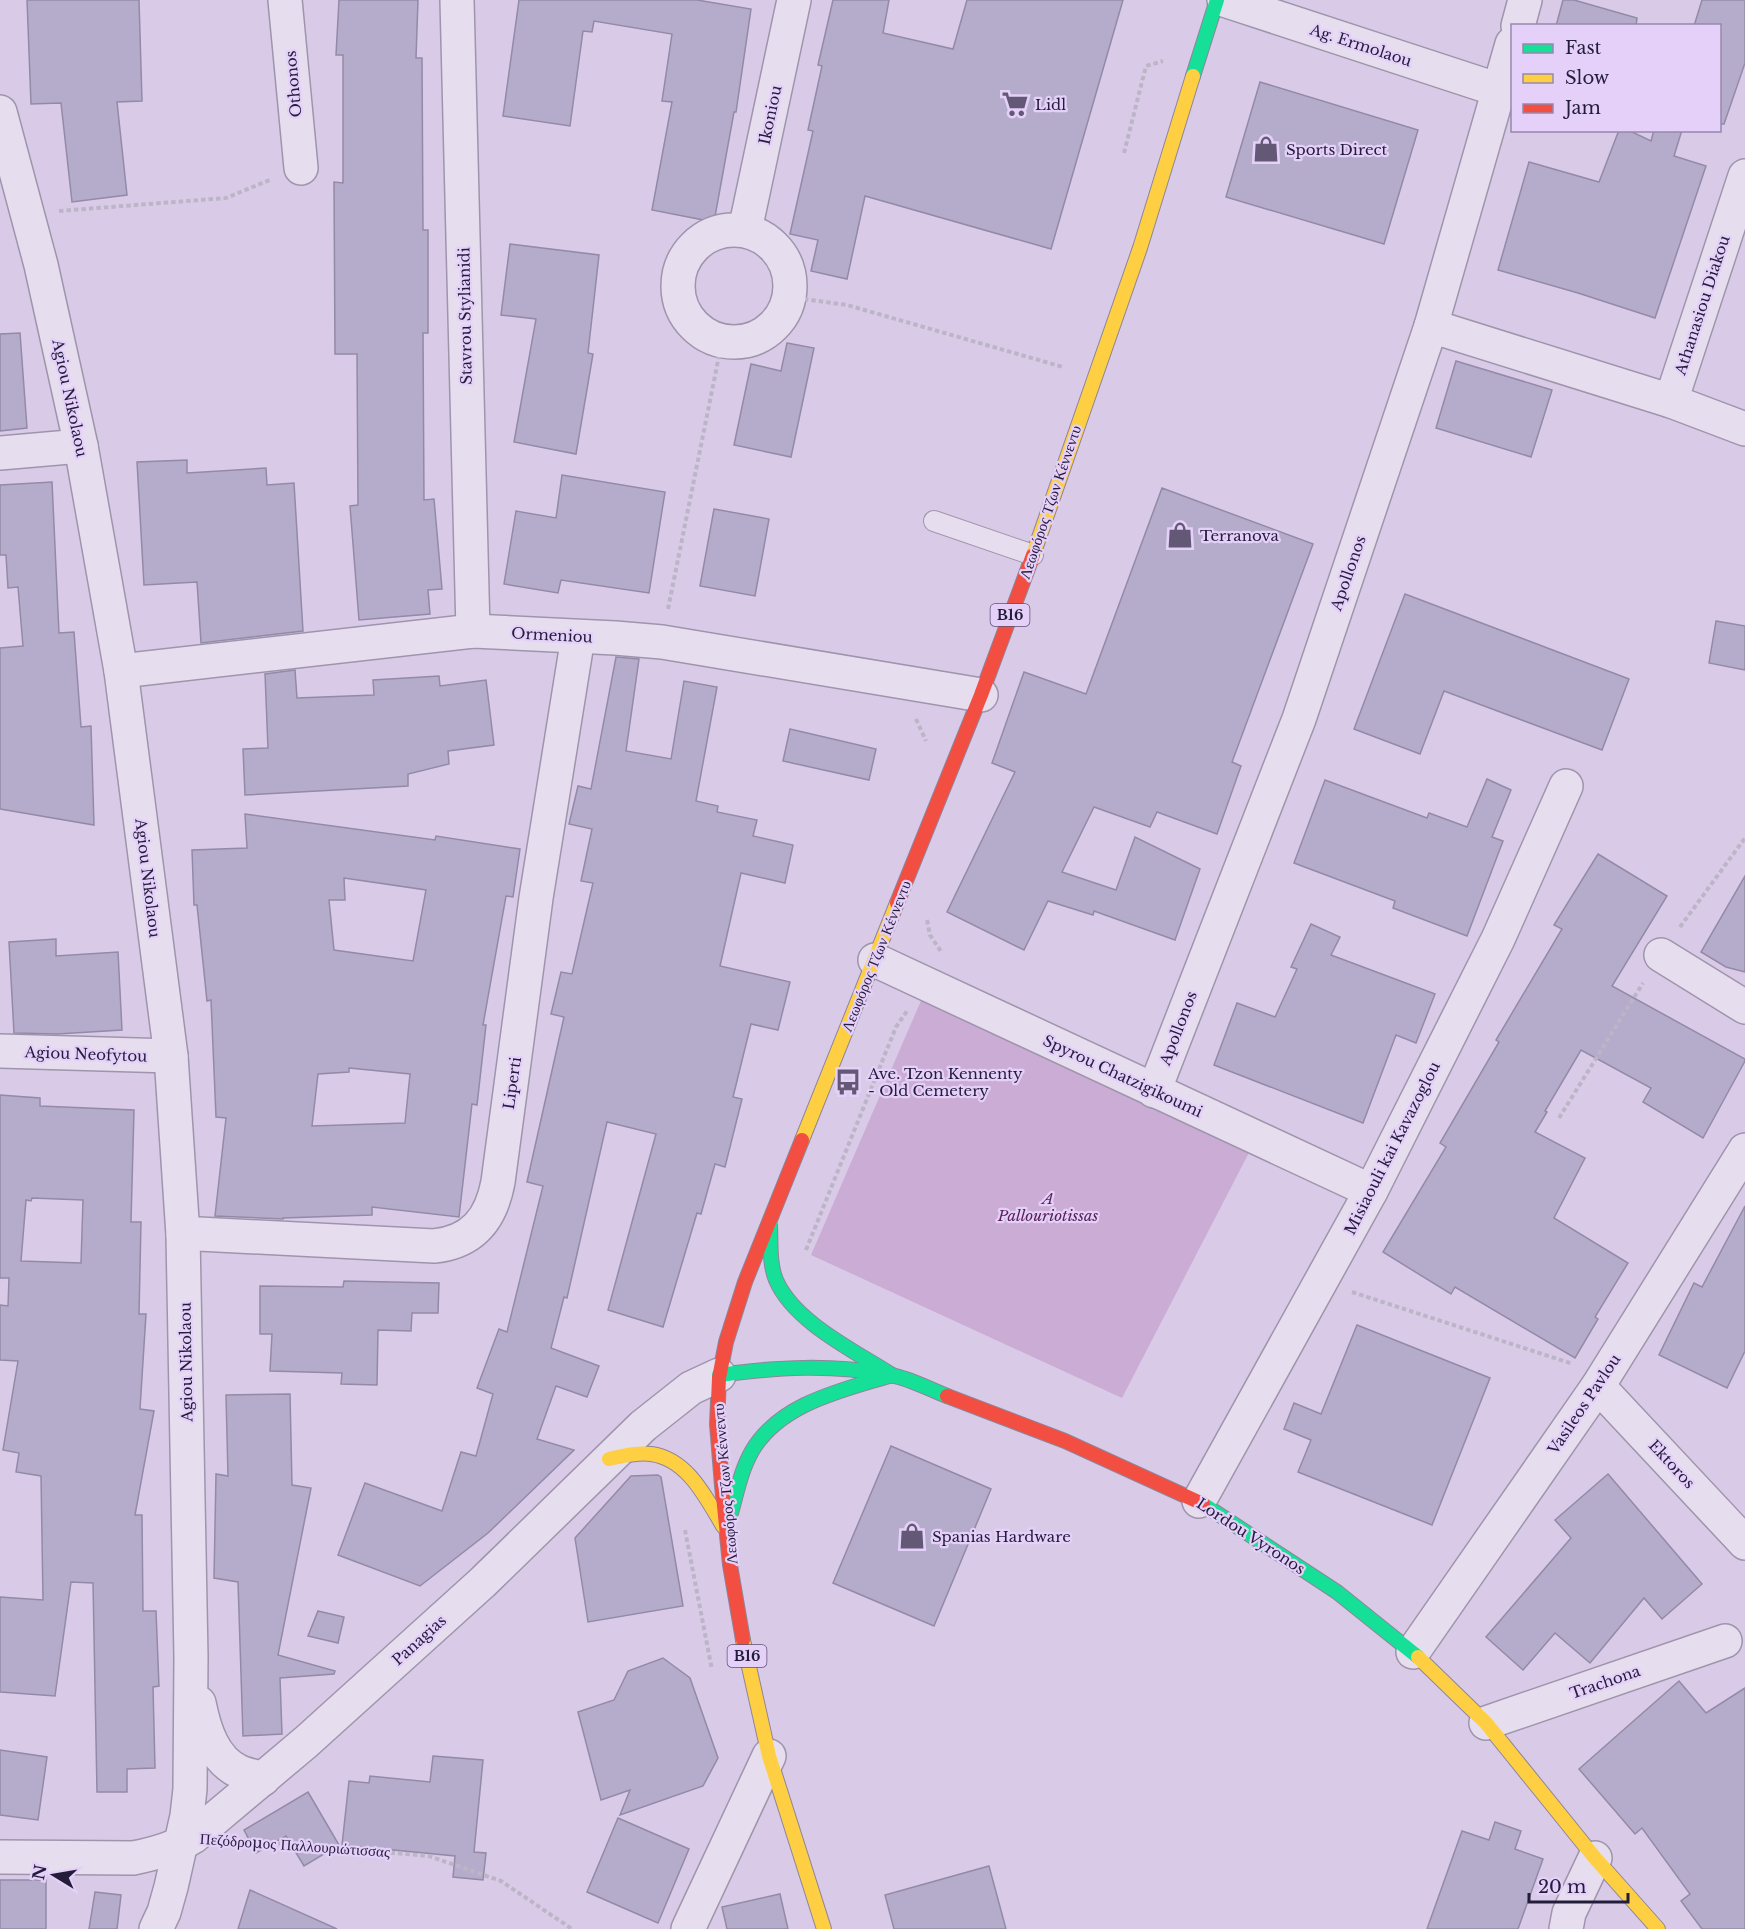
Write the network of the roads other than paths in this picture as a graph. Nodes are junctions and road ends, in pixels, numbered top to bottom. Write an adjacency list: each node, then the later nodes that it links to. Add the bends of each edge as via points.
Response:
1 (285, 0): 11 (street, Othonos)
2 (457, 0): 21 (street, Stavrou Stylianidi)
3 (794, 0): 13 (street, Ikoniou)
4 (1217, 0): 20 (main road, Λεωφόρος Τζων Κέννεντυ / B16, via 1140,248)
5 (1224, 0): 9 (street, Ag. Ermolaou)
6 (1525, 0): 7 (street)
7 (1519, 24)
8 (1511, 48): 9 (street, Apollonos)
9 (1499, 90): 14 (street, Apollonos)
10 (0, 112): 17 (street, Agiou Nikolaou, via 41,265)
11 (301, 168)
12 (1745, 176): 15 (street, Athanasiou Diakou)
13 (746, 230): 13 (street, via 726,230 708,236 692,249 682,265 678,284 681,304 690,321 722,340 740,342 757,337 772,327 789,297 790,279 785,262 762,237)
14 (1431, 326): 15 (street); 31 (street, Apollonos, via 1299,719)
15 (1671, 401): 16 (street)
16 (1745, 429)
17 (81, 446): 18 (street); 23 (street, Agiou Nikolaou)
18 (0, 453)
19 (934, 521): 20 (lane)
20 (1032, 555): 24 (main road, Λεωφόρος Τζων Κέννεντυ / B16)
21 (473, 631): 22 (street, Ormeniou); 23 (street, Ormeniou)
22 (578, 638): 24 (street, Ormeniou, via 662,642); 35 (street, Liperti, via 536,898 498,1182 483,1220 463,1239 434,1246)
23 (121, 671): 30 (street, Agiou Nikolaou)
24 (981, 695): 27 (main road, Λεωφόρος Τζων Κέννεντυ / B16)
25 (1566, 786): 33 (street, Misiaouli kai Kavazoglou, via 1498,939)
26 (1660, 955): 28 (street)
27 (875, 960): 31 (street, Spyrou Chatzigikoumi); 34 (main road, Λεωφόρος Τζων Κέννεντυ / B16)
28 (1745, 1007)
29 (0, 1051): 30 (street, Agiou Neofytou)
30 (171, 1056): 35 (street, Agiou Nikolaou)
31 (1154, 1091): 33 (street, Spyrou Chatzigikoumi)
32 (1745, 1150): 38 (street, Vasileos Pavlou)
33 (1371, 1191): 40 (street, Misiaouli kai Kavazoglou)
34 (770, 1218): 36 (main road, Λεωφόρος Τζων Κέννεντυ / B16, via 730,1328); 37 (main road, via 775,1279 783,1296 798,1312)
35 (183, 1235): 45 (street, Agiou Nikolaou)
36 (719, 1375): 37 (main road, Lordou Vyronos, via 808,1366); 39 (street, Panagias, via 669,1404); 41 (main road, Λεωφόρος Τζων Κέννεντυ / B16, via 717,1422)
37 (892, 1375): 40 (main road, Lordou Vyronos, via 1065,1441); 41 (main road, via 809,1402 769,1430 753,1449 742,1473)
38 (1601, 1380): 42 (street, Ektoros); 44 (street, Vasileos Pavlou)
39 (609, 1459): 41 (main road, via 627,1454 665,1455 697,1485); 48 (street, Panagias, via 483,1582)
40 (1199, 1501): 44 (main road, Lordou Vyronos, via 1337,1592)
41 (726, 1530): 47 (main road, Λεωφόρος Τζων Κέννεντυ / B16, via 737,1613)
42 (1745, 1543)
43 (1725, 1641): 46 (street, Trachona)
44 (1413, 1652): 46 (main road, Lordou Vyronos)
45 (191, 1657): 48 (street, Agiou Nikolaou, via 203,1722 219,1755 239,1772); 49 (street, Agiou Nikolaou)
46 (1486, 1723): 51 (main road, Lordou Vyronos)
47 (769, 1756): 53 (street); 54 (main road, Λεωφόρος Τζων Κέννεντυ / B16)
48 (263, 1779): 49 (street, Panagias)
49 (187, 1840): 50 (street, via 133,1858); 52 (street)
50 (0, 1857)
51 (1595, 1858): 55 (street, via 1569,1913); 56 (main road, Lordou Vyronos)
52 (156, 1929)
53 (688, 1929)
54 (824, 1929)
55 (1566, 1929)
56 (1658, 1929)

